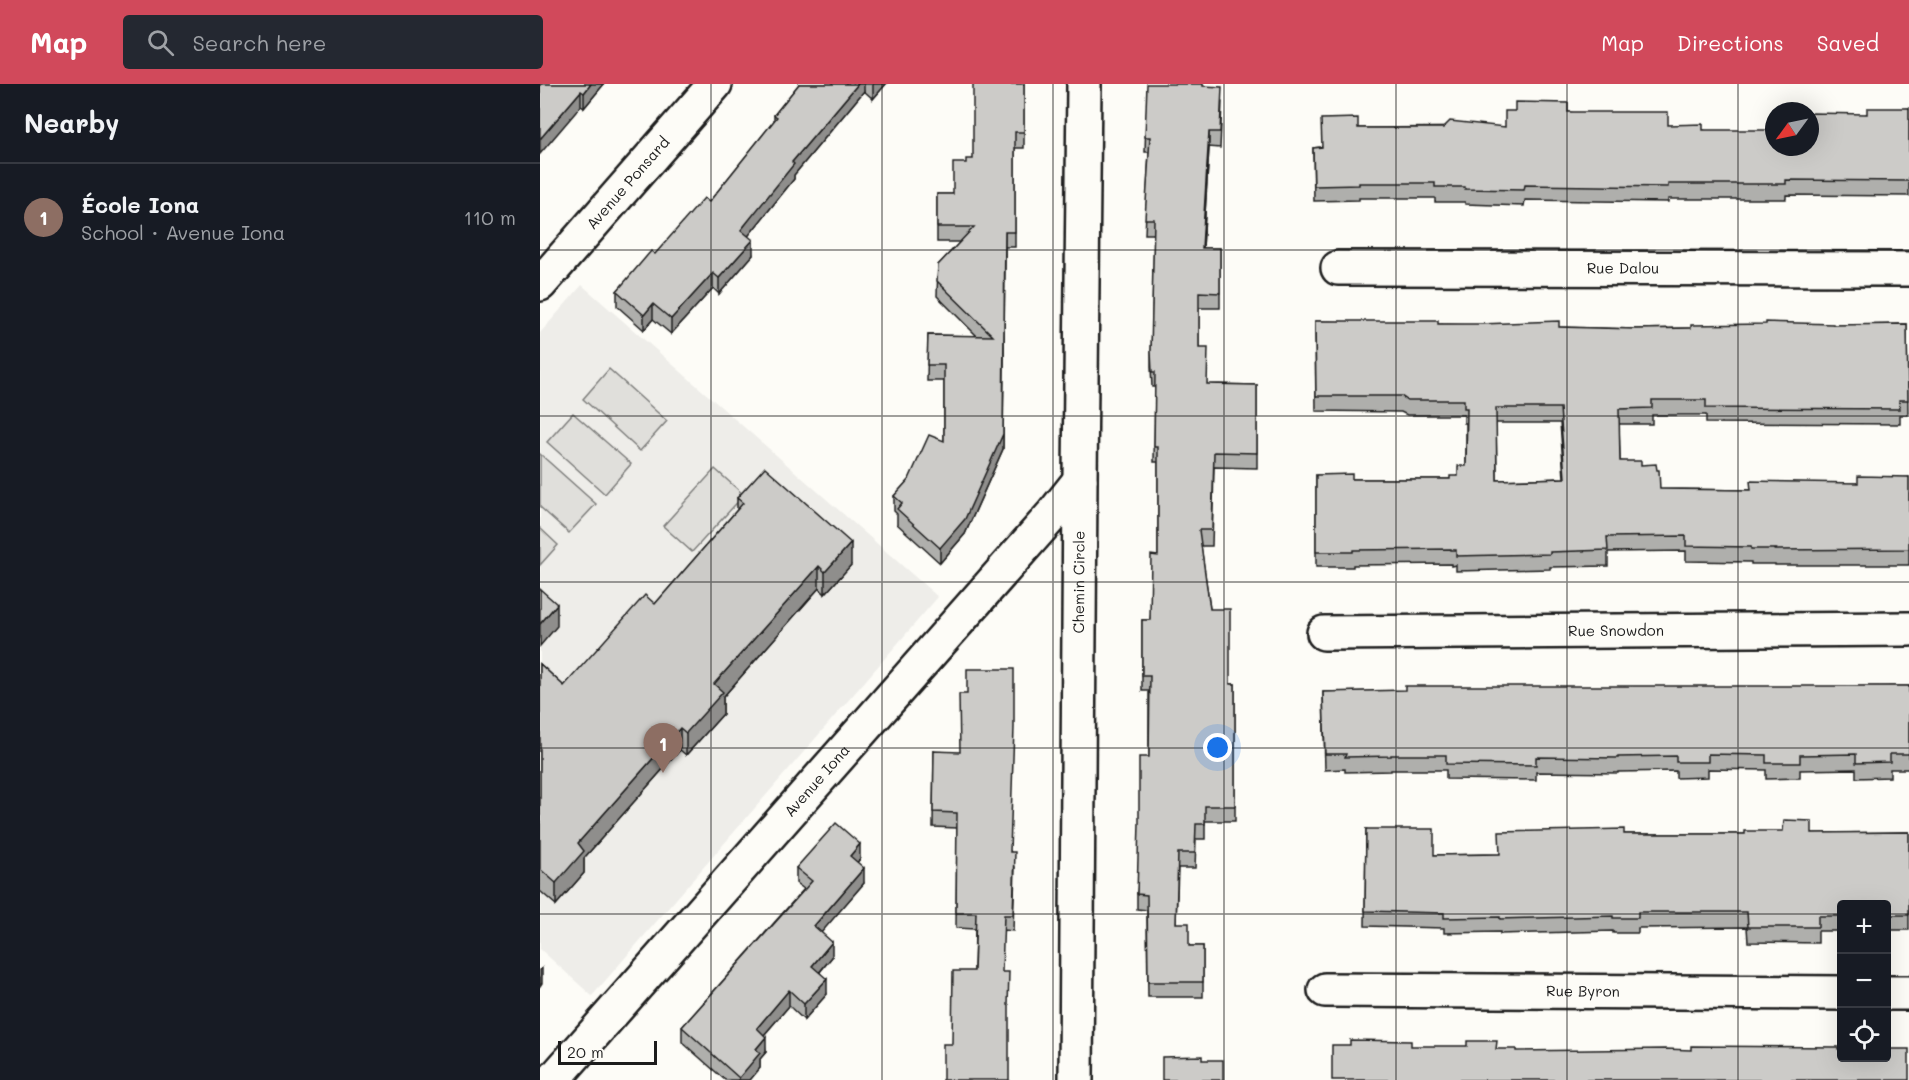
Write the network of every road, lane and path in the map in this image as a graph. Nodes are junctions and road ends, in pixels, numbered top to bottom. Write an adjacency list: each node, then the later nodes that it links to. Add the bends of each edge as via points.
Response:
1 (715, 84): 5 (street, Avenue Ponsard)
2 (1084, 84): 6 (street, Chemin Circle)
3 (1338, 268): 4 (street, Rue Dalou)
4 (1909, 269)
5 (540, 284)
6 (1080, 480): 13 (street, Avenue Iona); 14 (street, Chemin Circle)
7 (1909, 629): 8 (street, Rue Snowdon)
8 (1324, 633)
9 (1325, 990): 10 (street, Rue Byron)
10 (1837, 993)
11 (1891, 993): 12 (street)
12 (1909, 993)
13 (553, 1080)
14 (1076, 1080)

